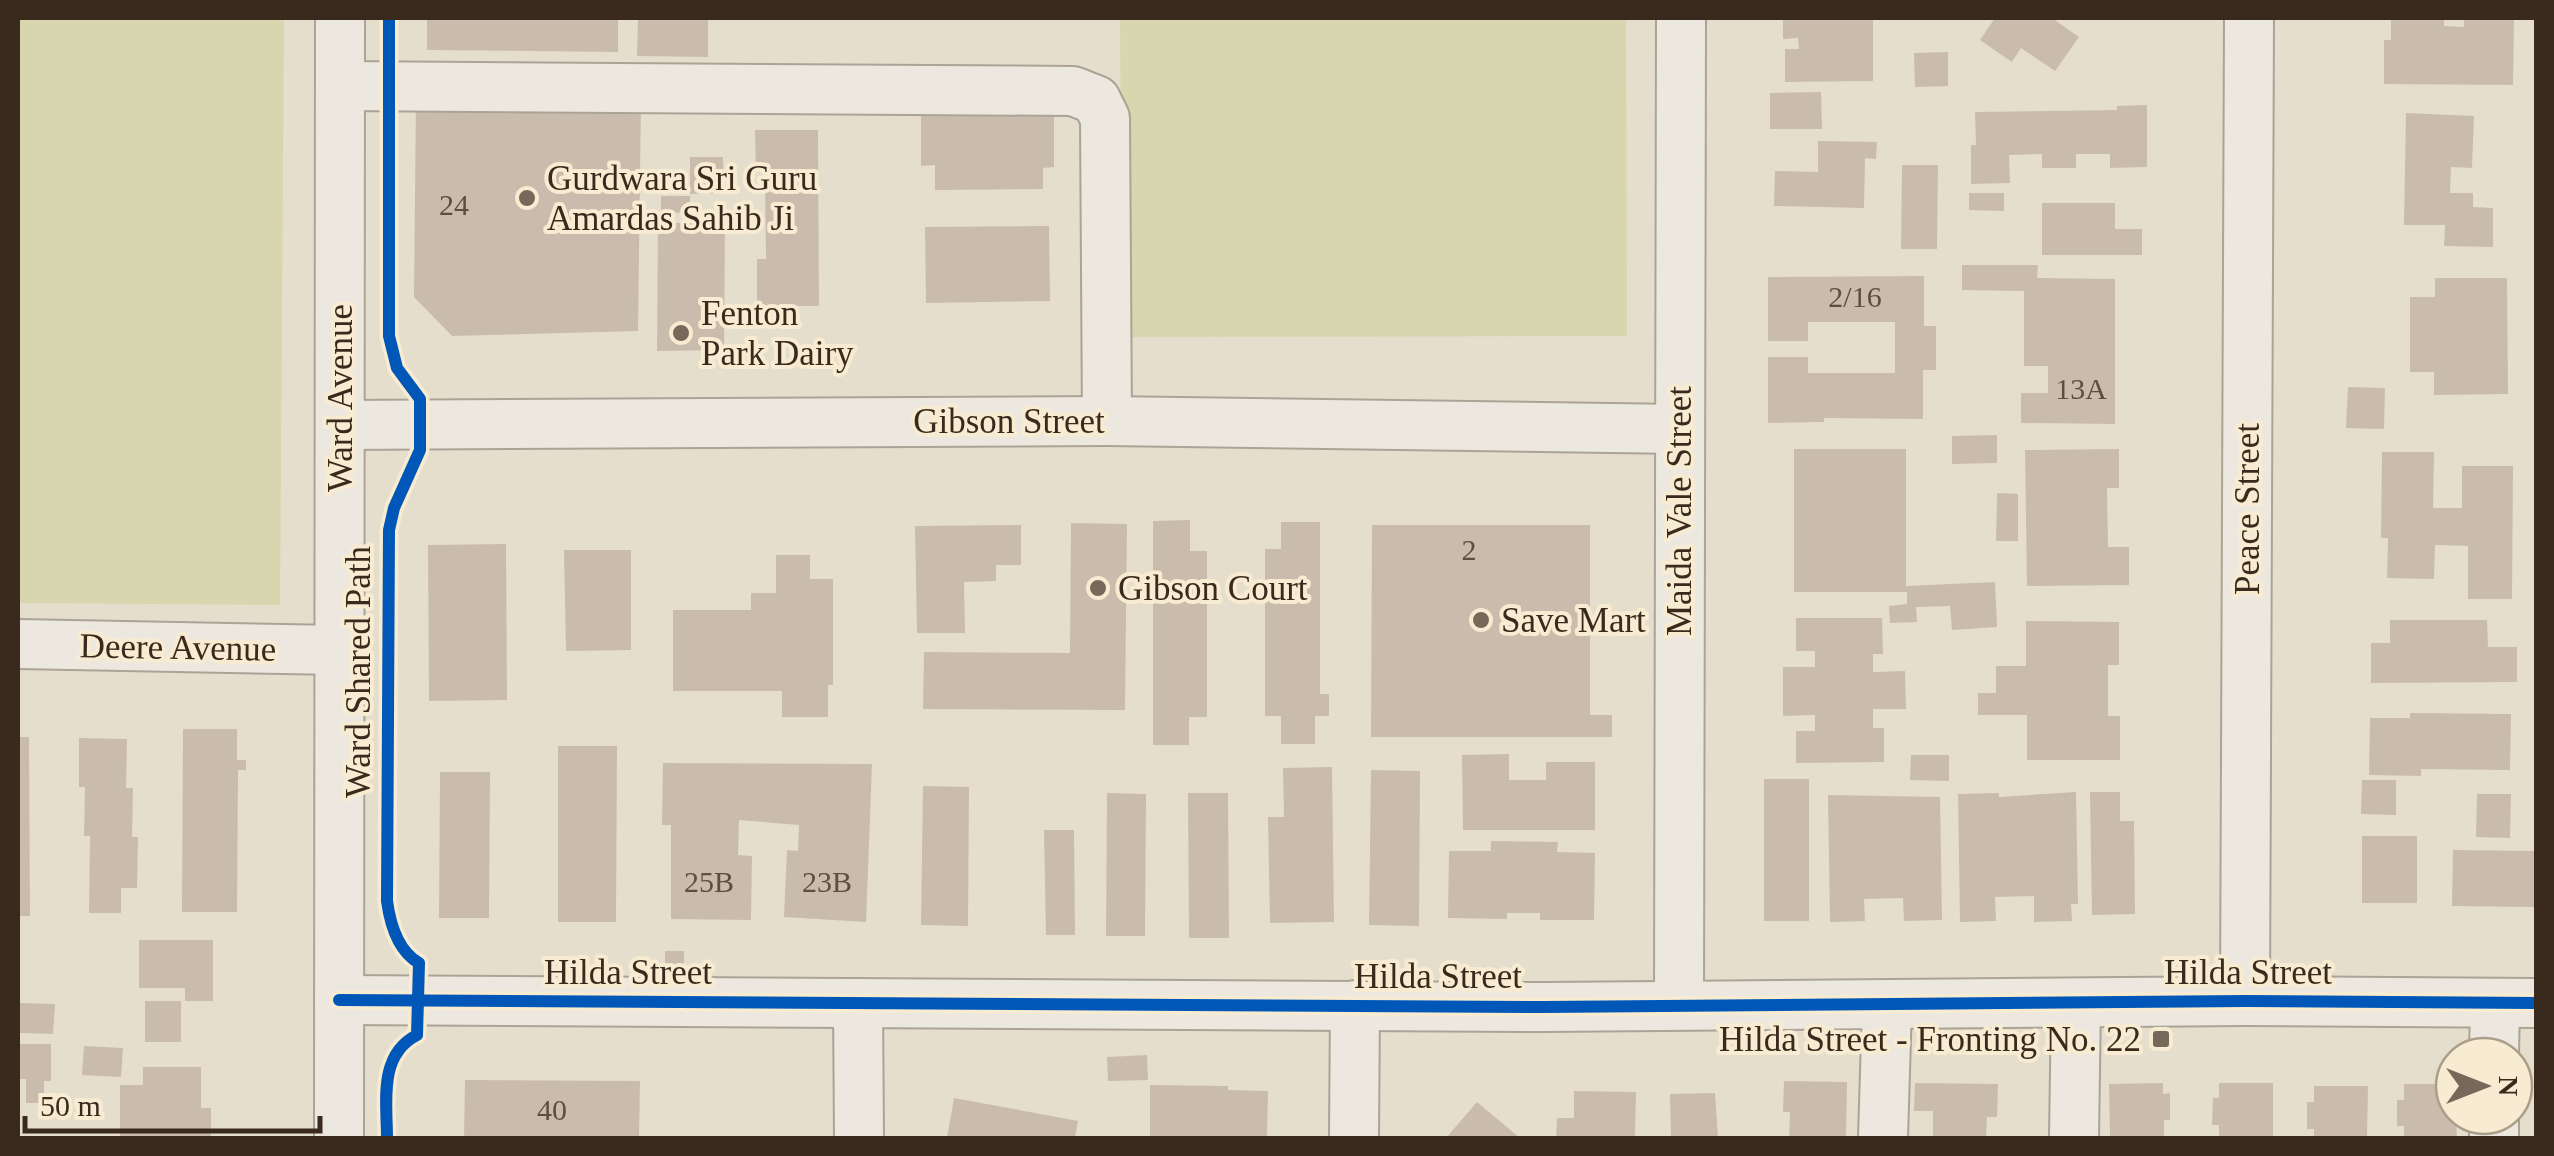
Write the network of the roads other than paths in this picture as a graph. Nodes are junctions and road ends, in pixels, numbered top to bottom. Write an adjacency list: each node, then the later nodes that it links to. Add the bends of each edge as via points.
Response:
1 (340, 18): 4 (street, Ward Avenue)
2 (1681, 18): 7 (street, Maida Vale Street)
3 (2249, 18): 11 (street, Peace Street)
4 (340, 86): 5 (street, via 1072,91 1096,100 1104,118); 6 (street, Ward Avenue)
5 (1107, 420): 6 (street, Gibson Street); 7 (street, Gibson Street)
6 (340, 425): 9 (street, Ward Avenue)
7 (1679, 429): 17 (street, Maida Vale Street)
8 (18, 644): 9 (street, Deere Avenue)
9 (339, 650): 10 (street, Ward Avenue)
10 (339, 1000): 12 (street, Hilda Street); 19 (street, Ward Avenue)
11 (2244, 1001): 13 (street, Hilda Street); 14 (street, Hilda Street)
12 (858, 1003): 16 (street, Hilda Street); 20 (street)
13 (2076, 1003): 15 (street, Hilda Street); 23 (street)
14 (2516, 1003): 18 (street)
15 (1887, 1005): 17 (street, Hilda Street); 22 (street)
16 (1355, 1006): 17 (street, Hilda Street); 21 (street)
17 (1679, 1006)
18 (2502, 1036)
19 (339, 1138)
20 (858, 1138)
21 (1354, 1138)
22 (1883, 1138)
23 (2074, 1138)

